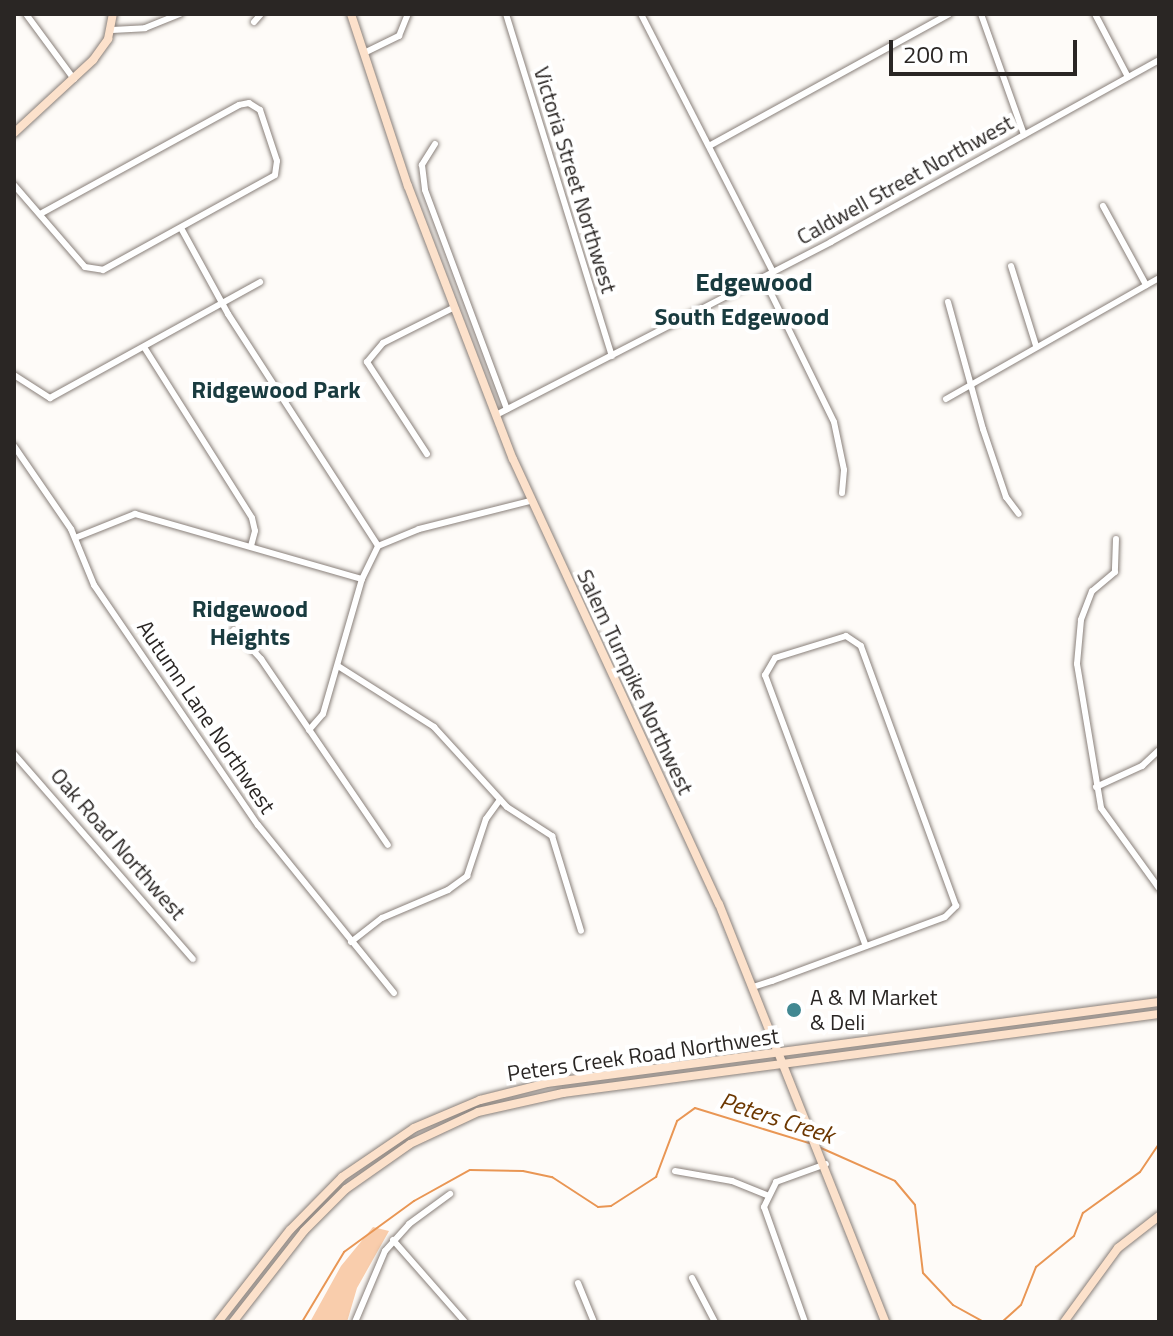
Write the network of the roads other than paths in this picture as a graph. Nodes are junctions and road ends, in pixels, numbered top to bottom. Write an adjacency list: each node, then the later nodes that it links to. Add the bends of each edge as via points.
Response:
1 (26, 14): 17 (street)
2 (113, 14): 13 (main road)
3 (180, 14): 13 (street, via 145,28)
4 (261, 14): 12 (street)
5 (351, 14): 14 (main road, Salem Turnpike Northwest)
6 (408, 14): 14 (street, via 399,36)
7 (506, 14): 37 (street, Victoria Street Northwest)
8 (641, 14): 21 (street)
9 (949, 14): 21 (street)
10 (981, 14): 19 (street)
11 (1095, 14): 16 (street)
12 (254, 22)
13 (112, 30): 17 (main road)
14 (366, 52): 34 (main road, Salem Turnpike Northwest)
15 (1159, 60): 16 (street, Caldwell Street Northwest)
16 (1128, 77): 19 (street, Caldwell Street Northwest)
17 (75, 80): 18 (main road)
18 (14, 133)
19 (1024, 135): 27 (street, Caldwell Street Northwest)
20 (435, 144): 41 (street, via 422,165 425,190)
21 (709, 146): 27 (street)
22 (14, 185): 24 (street)
23 (1103, 206): 31 (street)
24 (40, 214): 25 (street, via 93,271); 25 (street, via 239,105 257,106 277,161 275,175)
25 (181, 228): 33 (street)
26 (1011, 266): 35 (street)
27 (773, 272): 28 (street, Caldwell Street Northwest)
28 (763, 277): 37 (street, Caldwell Street Northwest); 45 (street, via 834,422 844,470)
29 (1159, 278): 31 (street)
30 (260, 282): 33 (street)
31 (1146, 285): 35 (street)
32 (948, 302): 39 (street)
33 (223, 303): 36 (street); 51 (street)
34 (455, 307): 42 (main road, Salem Turnpike Northwest); 44 (street, via 373,350 367,362)
35 (1036, 346): 39 (street)
36 (144, 347): 38 (street, via 50,398); 50 (street, via 252,518)
37 (612, 356): 41 (street, Caldwell Street Northwest)
38 (14, 375)
39 (971, 385): 40 (street); 47 (street, via 1006,497)
40 (946, 399)
41 (507, 409): 42 (street, Caldwell Street Northwest)
42 (496, 415): 46 (main road, Salem Turnpike Northwest)
43 (14, 446): 48 (street, Autumn Lane Northwest)
44 (427, 454)
45 (842, 493)
46 (530, 501): 51 (street, via 419,529); 66 (main road, Salem Turnpike Northwest)
47 (1019, 514)
48 (75, 538): 50 (street, via 135,514); 63 (street, Autumn Lane Northwest, via 90,578 258,825)
49 (1116, 539): 58 (street, via 1115,572 1096,587 1076,645)
50 (251, 546): 52 (street)
51 (378, 546): 52 (street)
52 (362, 579): 54 (street)
53 (234, 630): 55 (street, via 261,659)
54 (338, 666): 55 (street, via 320,721); 59 (street, via 434,727)
55 (309, 730): 60 (street)
56 (1159, 750): 58 (street, via 1142,766)
57 (14, 754): 65 (street, Oak Road Northwest)
58 (1096, 787): 61 (street, via 1115,831)
59 (500, 800): 62 (street, via 554,839); 63 (street, via 486,819 467,876 448,890 382,918)
60 (388, 845)
61 (1159, 888)
62 (581, 931)
63 (351, 942): 67 (street, Autumn Lane Northwest)
64 (866, 946): 64 (street, via 766,678 771,660 846,636 860,644 874,677 956,896 955,908 945,917); 66 (street)
65 (193, 959)
66 (753, 987): 70 (main road, Salem Turnpike Northwest)
67 (394, 993)
68 (1159, 1002): 70 (main road, Peters Creek Road Northwest)
69 (1159, 1014): 71 (main road, Peters Creek Road Northwest)
70 (780, 1054): 71 (main road, Salem Turnpike Northwest); 80 (main road, Peters Creek Road Northwest, via 535,1086 436,1117 372,1155 317,1201)
71 (784, 1065): 72 (main road, Salem Turnpike Northwest); 81 (main road, Peters Creek Road Northwest, via 535,1097 438,1129 379,1163 331,1203)
72 (825, 1162): 75 (street, via 783,1178); 87 (main road, Salem Turnpike Northwest)
73 (675, 1171): 75 (street, via 724,1179)
74 (450, 1194): 77 (street)
75 (767, 1195): 86 (street, via 765,1220)
76 (1159, 1216): 88 (main road, via 1118,1248)
77 (393, 1240): 82 (street, via 368,1282); 83 (street)
78 (692, 1278): 85 (street)
79 (578, 1283): 84 (street)
80 (218, 1322)
81 (233, 1322)
82 (355, 1322)
83 (465, 1322)
84 (594, 1322)
85 (715, 1322)
86 (805, 1322)
87 (885, 1322)
88 (1064, 1322)

